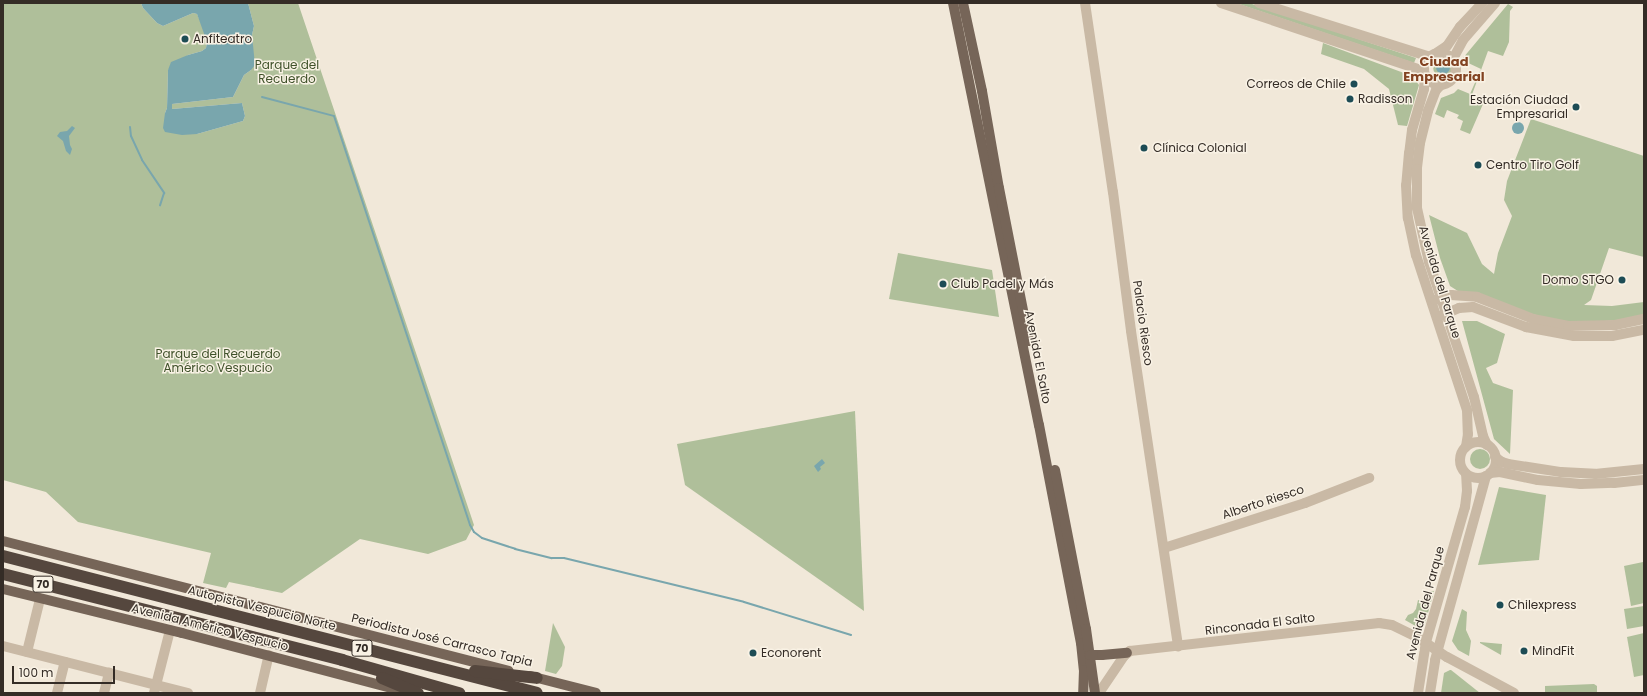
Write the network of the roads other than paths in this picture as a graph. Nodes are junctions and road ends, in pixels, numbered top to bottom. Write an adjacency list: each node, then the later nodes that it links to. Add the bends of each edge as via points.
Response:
1 (953, 3): 58 (main road, Avenida El Salto, via 1081,643)
2 (963, 3): 41 (main road, Avenida El Salto)
3 (1085, 3): 29 (street, Palacio Riesco)
4 (1221, 3): 8 (street)
5 (1258, 3): 9 (street); 10 (street)
6 (1482, 3): 10 (street, via 1447,46)
7 (1495, 3): 11 (street, via 1463,40)
8 (1243, 6): 9 (street)
9 (1253, 14): 12 (street)
10 (1432, 55): 11 (street, via 1444,54); 12 (street, via 1424,65)
11 (1453, 59): 13 (street, via 1455,73 1450,81)
12 (1424, 73): 13 (street, via 1431,82); 14 (street, Avenida del Parque, via 1424,89 1410,145 1406,196 1413,245)
13 (1441, 84): 14 (street, Avenida del Parque, via 1433,97 1423,130 1418,154 1416,188 1420,226)
14 (1436, 300): 15 (street, Avenida del Parque); 18 (street, via 1451,295 1477,297)
15 (1441, 315): 18 (street, via 1466,307 1479,308 1526,327); 20 (street, Avenida del Parque, via 1474,397); 21 (street, Avenida del Parque, via 1467,410)
16 (1644, 319): 19 (street)
17 (1644, 330): 19 (street, via 1612,336)
18 (1568, 331): 19 (street)
19 (1588, 332)
20 (1487, 445): 21 (street, via 1476,443); 22 (street)
21 (1466, 447): 24 (street, via 1462,451 1460,461)
22 (1495, 457): 23 (street, via 1508,464 1561,472 1595,474); 25 (street, via 1495,466)
23 (1644, 469)
24 (1466, 474): 25 (street, via 1476,478); 35 (street, Avenida del Parque, via 1467,491 1464,507)
25 (1488, 474): 27 (street, via 1500,472 1538,480 1581,484); 38 (street, Avenida del Parque)
26 (1369, 478): 29 (street, Alberto Riesco, via 1305,502)
27 (1644, 480)
28 (3, 541): 47 (main road, Periodista José Carrasco Tapia)
29 (1164, 548): 37 (street, Palacio Riesco)
30 (3, 556): 45 (highway, Autopista Vespucio Norte / 70)
31 (3, 574): 43 (highway, 70)
32 (3, 589): 33 (main road, Avenida Américo Vespucio)
33 (40, 598): 34 (main road, Avenida Américo Vespucio); 39 (street)
34 (170, 630): 42 (main road, Avenida Américo Vespucio); 48 (street)
35 (1426, 642): 37 (street, Rinconada El Salto, via 1392,625 1379,623); 38 (street, Rinconada El Salto); 61 (street, Avenida del Parque)
36 (3, 646): 39 (street)
37 (1178, 647): 40 (street, Rinconada El Salto)
38 (1437, 651): 62 (street, Avenida del Parque); 63 (street, Rinconada El Salto)
39 (27, 652): 44 (street)
40 (1127, 653): 41 (main road, via 1102,656); 60 (street)
41 (1090, 654): 59 (main road, Avenida El Salto)
42 (269, 655): 52 (street); 53 (main road, Avenida Américo Vespucio)
43 (342, 660): 54 (highway); 55 (highway, 70)
44 (65, 662): 46 (street); 49 (street)
45 (440, 668): 47 (highway); 56 (highway, Autopista Vespucio Norte / 70)
46 (109, 673): 48 (street); 50 (street)
47 (537, 678): 57 (main road, Periodista José Carrasco Tapia)
48 (155, 689): 51 (street)
49 (57, 693)
50 (104, 693)
51 (188, 693)
52 (260, 693)
53 (411, 693)
54 (418, 693)
55 (459, 693)
56 (537, 693)
57 (596, 693)
58 (1083, 693)
59 (1095, 693)
60 (1099, 693)
61 (1418, 693)
62 (1430, 693)
63 (1514, 693)

